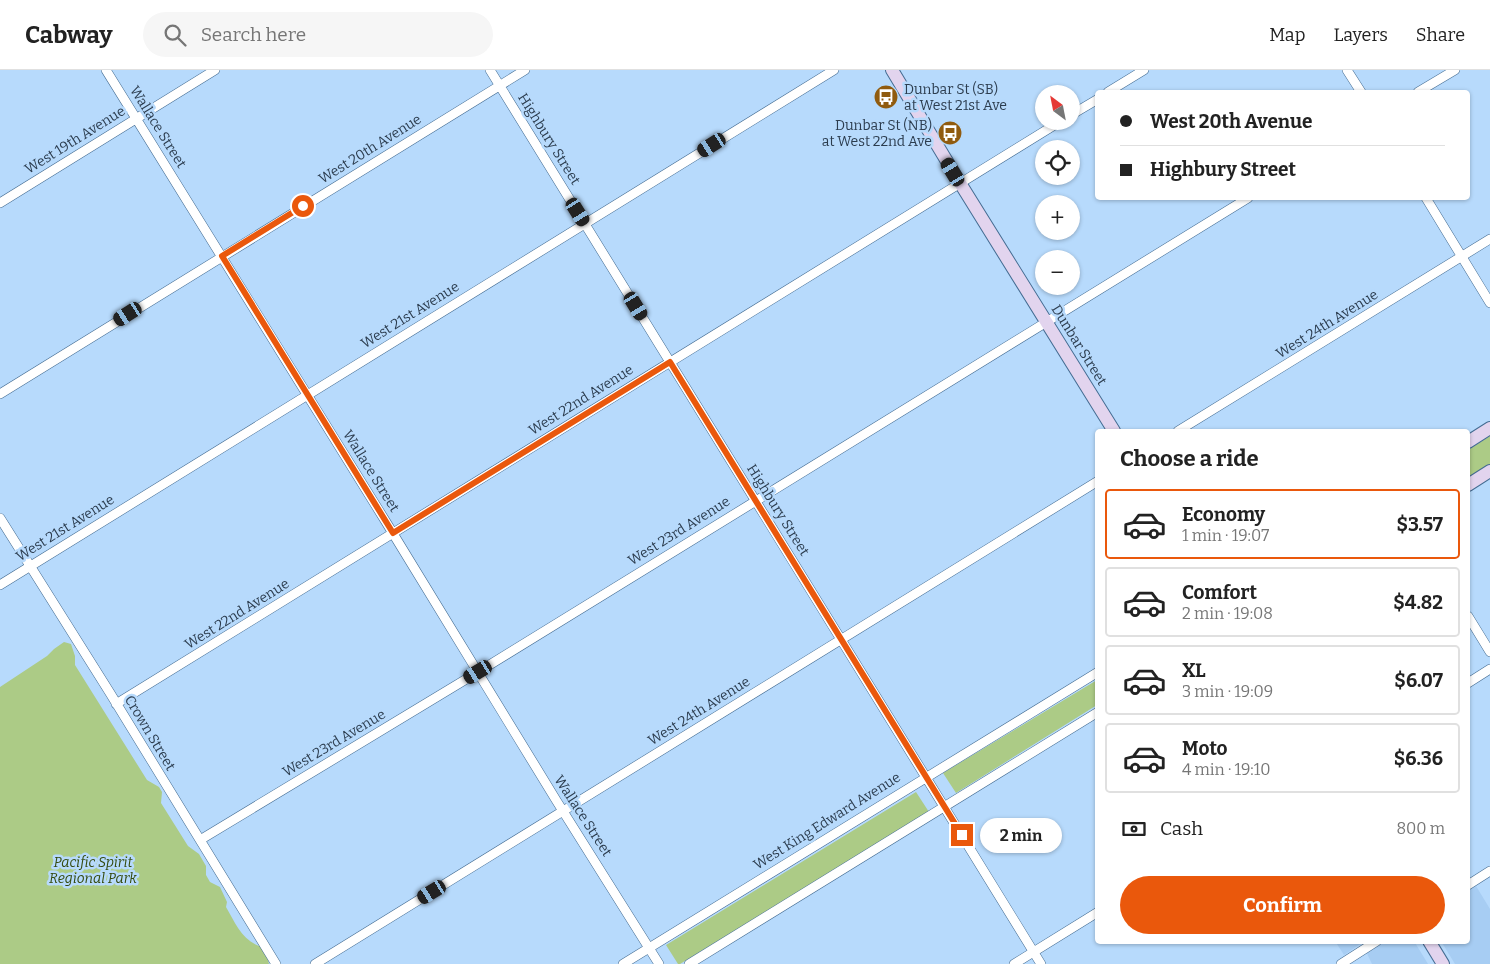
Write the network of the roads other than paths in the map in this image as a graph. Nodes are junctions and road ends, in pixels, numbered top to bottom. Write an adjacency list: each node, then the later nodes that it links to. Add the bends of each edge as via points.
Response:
1 (106, 70): 16 (street, Wallace Street)
2 (215, 70): 16 (street, West 19th Avenue)
3 (490, 70): 10 (street, Highbury Street)
4 (525, 70): 10 (street, West 20th Avenue)
5 (834, 70): 22 (street, West 21st Avenue)
6 (892, 70): 18 (main road, Dunbar Street)
7 (1144, 70): 11 (street)
8 (1347, 70): 12 (street)
9 (1455, 70): 13 (street)
10 (500, 85): 22 (street, Highbury Street); 24 (street, West 20th Avenue)
11 (1111, 90)
12 (1360, 90)
13 (1421, 90)
14 (1095, 101): 15 (street)
15 (1080, 110)
16 (136, 119): 21 (street, West 19th Avenue); 24 (street, Wallace Street)
17 (1046, 130): 18 (street, West 22nd Avenue)
18 (960, 183): 27 (main road, Dunbar Street); 28 (street, West 22nd Avenue)
19 (1245, 200): 27 (street, West 23rd Avenue)
20 (1427, 200): 25 (street)
21 (0, 203)
22 (585, 223): 28 (street, Highbury Street); 30 (street, West 21st Avenue)
23 (1490, 239): 25 (street, West 24th Avenue)
24 (222, 256): 29 (street, West 20th Avenue); 30 (street, Wallace Street)
25 (1462, 256): 26 (street); 33 (street, West 24th Avenue)
26 (1490, 303)
27 (1046, 322): 32 (main road, Dunbar Street); 38 (street, West 23rd Avenue)
28 (670, 362): 38 (street, Highbury Street); 40 (street, West 22nd Avenue)
29 (0, 394)
30 (307, 395): 40 (street, Wallace Street); 41 (street, West 21st Avenue)
31 (1490, 428): 34 (main road)
32 (1113, 429)
33 (1181, 429)
34 (1470, 441)
35 (1490, 471): 37 (main road)
36 (1095, 483): 44 (street, West 24th Avenue)
37 (1470, 484)
38 (756, 500): 44 (street, Highbury Street); 47 (street, West 23rd Avenue)
39 (0, 518): 41 (street, Crown Street)
40 (393, 533): 47 (street, Wallace Street); 50 (street, West 22nd Avenue)
41 (30, 566): 42 (street, West 21st Avenue); 50 (street, Crown Street)
42 (0, 585)
43 (1470, 619): 45 (street)
44 (841, 639): 52 (street, Highbury Street); 54 (street, West 24th Avenue)
45 (1490, 652)
46 (1490, 670): 49 (street)
47 (478, 672): 54 (street, Wallace Street); 55 (street, West 23rd Avenue)
48 (1095, 674): 52 (street, West King Edward Avenue)
49 (1470, 682)
50 (116, 704): 55 (street, Crown Street)
51 (1095, 714): 53 (street)
52 (927, 777): 53 (street, Highbury Street); 61 (street, West King Edward Avenue)
53 (945, 806): 62 (street, Highbury Street); 67 (street)
54 (564, 811): 61 (street, Wallace Street); 64 (street, West 24th Avenue)
55 (200, 840): 63 (street, Crown Street)
56 (1490, 871): 57 (street)
57 (1470, 884)
58 (1095, 914): 62 (street)
59 (1372, 944): 70 (street)
60 (1431, 944): 71 (main road)
61 (650, 948): 65 (street, West King Edward Avenue); 66 (street, Wallace Street)
62 (1034, 952): 68 (street); 69 (street, Highbury Street)
63 (276, 964)
64 (314, 964)
65 (623, 964)
66 (659, 964)
67 (690, 964)
68 (1014, 964)
69 (1041, 964)
70 (1341, 964)
71 (1443, 964)

